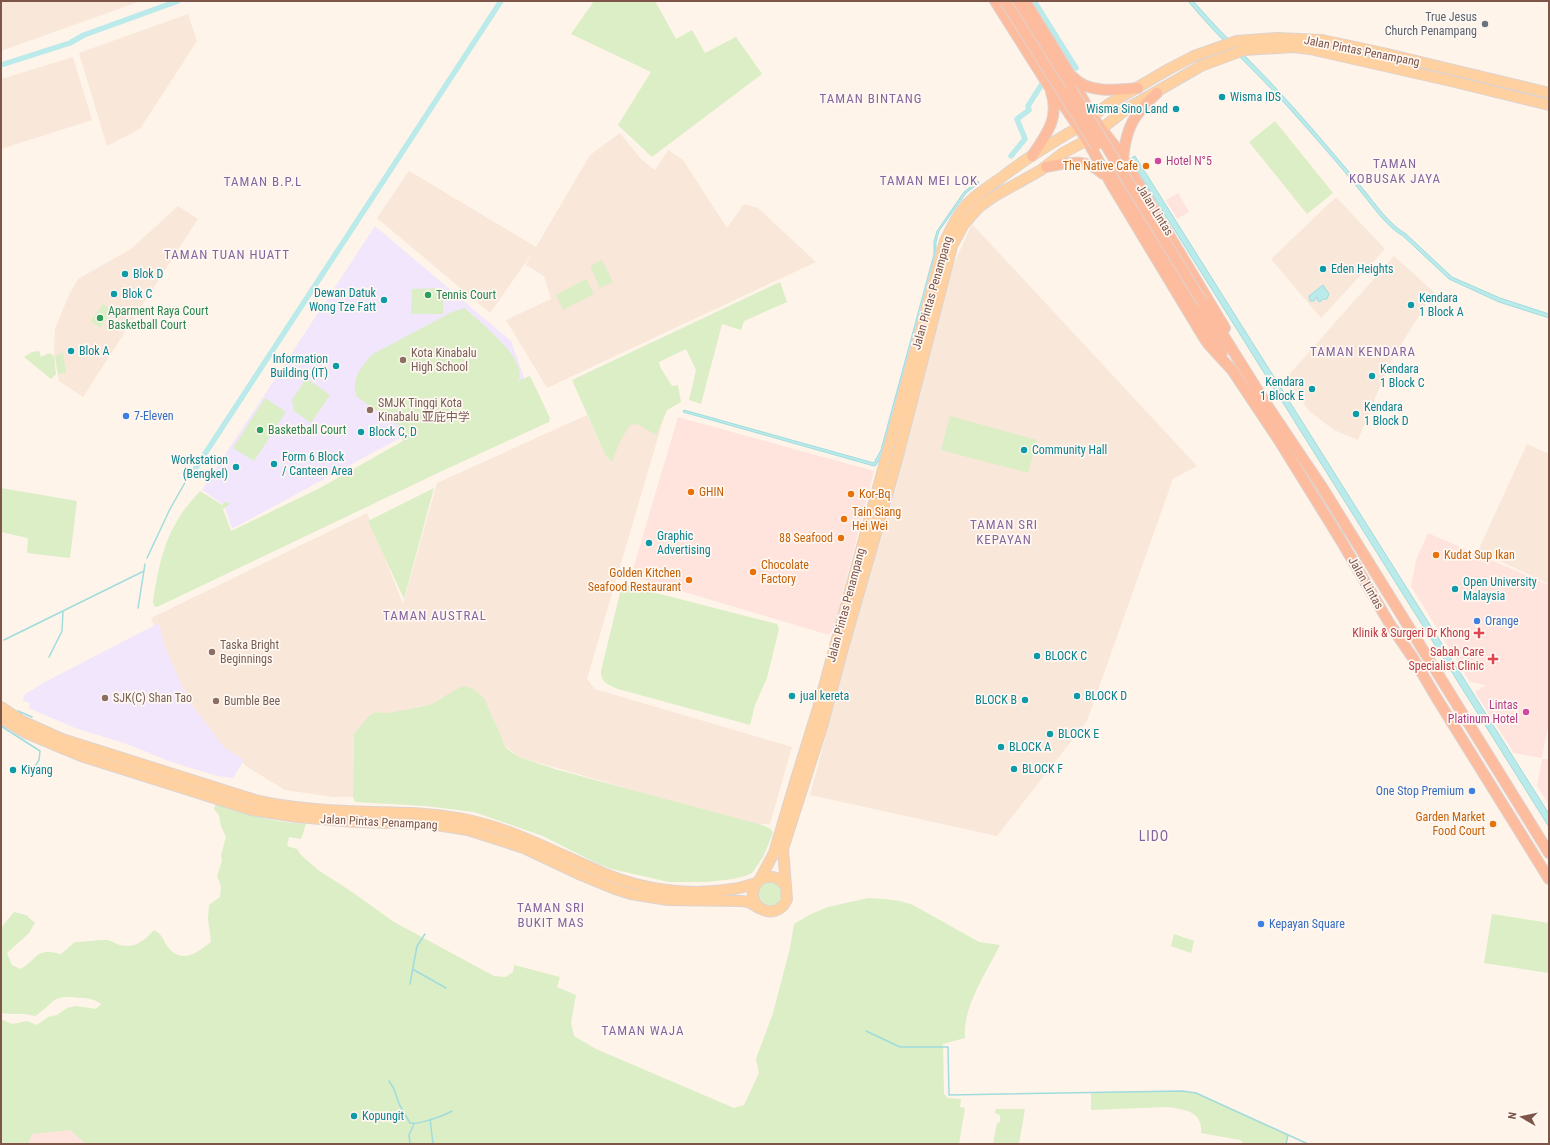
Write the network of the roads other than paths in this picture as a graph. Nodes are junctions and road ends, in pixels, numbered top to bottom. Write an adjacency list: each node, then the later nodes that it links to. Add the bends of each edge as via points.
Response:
1 (995, 1): 6 (highway, Jalan Lintas)
2 (1005, 1): 15 (highway, Jalan Lintas, bridge)
3 (1015, 1): 8 (highway)
4 (1024, 1): 5 (highway)
5 (1068, 71): 7 (highway, via 1082,84 1094,88); 8 (highway)
6 (1050, 88): 12 (highway, Jalan Lintas); 19 (highway, via 1054,102 1051,125)
7 (1138, 88): 10 (main road, Jalan Pintas Penampang, via 1182,62 1237,41 1277,38 1322,40); 11 (main road, Jalan Pintas Penampang)
8 (1075, 90): 12 (highway, via 1083,101 1082,108 1072,110); 15 (highway, bridge)
9 (1157, 93): 13 (main road, Jalan Pintas Penampang, via 1201,66 1244,50 1310,48); 14 (main road, Jalan Pintas Penampang); 18 (highway, via 1140,109 1132,121)
10 (1549, 93)
11 (1121, 97): 14 (main road); 15 (main road, Jalan Pintas Penampang, via 1100,110)
12 (1062, 103): 15 (highway, Jalan Lintas)
13 (1549, 105)
14 (1128, 108): 16 (main road, Jalan Pintas Penampang)
15 (1087, 124): 16 (highway, Jalan Lintas); 17 (highway, Jalan Lintas); 19 (main road, Jalan Pintas Penampang); 23 (highway, Jalan Lintas, bridge, via 1096,146); 24 (highway, Jalan Lintas, bridge)
16 (1100, 129): 17 (main road, Jalan Pintas Penampang); 18 (highway, Jalan Lintas)
17 (1087, 140): 20 (highway, Jalan Lintas); 21 (main road, Jalan Pintas Penampang)
18 (1120, 155): 20 (highway, via 1106,140 1099,140 1095,148); 24 (highway, Jalan Lintas, via 1212,305)
19 (1032, 156): 27 (main road, Jalan Pintas Penampang, via 1011,168 967,204 945,240)
20 (1095, 157): 22 (highway, Jalan Lintas)
21 (1046, 167): 22 (highway, via 1071,162 1085,164 1102,173); 27 (main road, Jalan Pintas Penampang, via 979,206 964,224 952,246 896,463)
22 (1113, 187): 23 (highway, Jalan Lintas, via 1204,338)
23 (1232, 370): 26 (highway, Jalan Lintas, via 1280,442)
24 (1280, 423): 25 (highway, Jalan Lintas)
25 (1434, 670): 26 (highway, via 1441,690); 32 (highway, Jalan Lintas)
26 (1436, 697): 33 (highway, Jalan Lintas)
27 (823, 705): 34 (main road, Jalan Pintas Penampang, via 791,793 774,853); 35 (main road, Jalan Pintas Penampang, via 822,727 783,850)
28 (1, 707): 30 (main road, Jalan Pintas Penampang, via 22,721 62,740)
29 (1, 718): 31 (main road, Jalan Pintas Penampang, via 26,734 81,756)
30 (231, 793): 31 (main road, via 233,799); 34 (main road, Jalan Pintas Penampang, via 306,808 430,814 469,820 528,838 603,873 647,887 700,892 734,889)
31 (242, 807): 36 (main road, Jalan Pintas Penampang, via 297,817 430,824 468,830 518,846 581,875 631,894 668,900 741,901)
32 (1549, 853)
33 (1549, 879)
34 (758, 881): 35 (main road, via 773,877 780,879); 36 (main road, via 753,889 753,896)
35 (785, 885): 36 (main road, via 787,895 781,908 771,911)
36 (760, 908)

